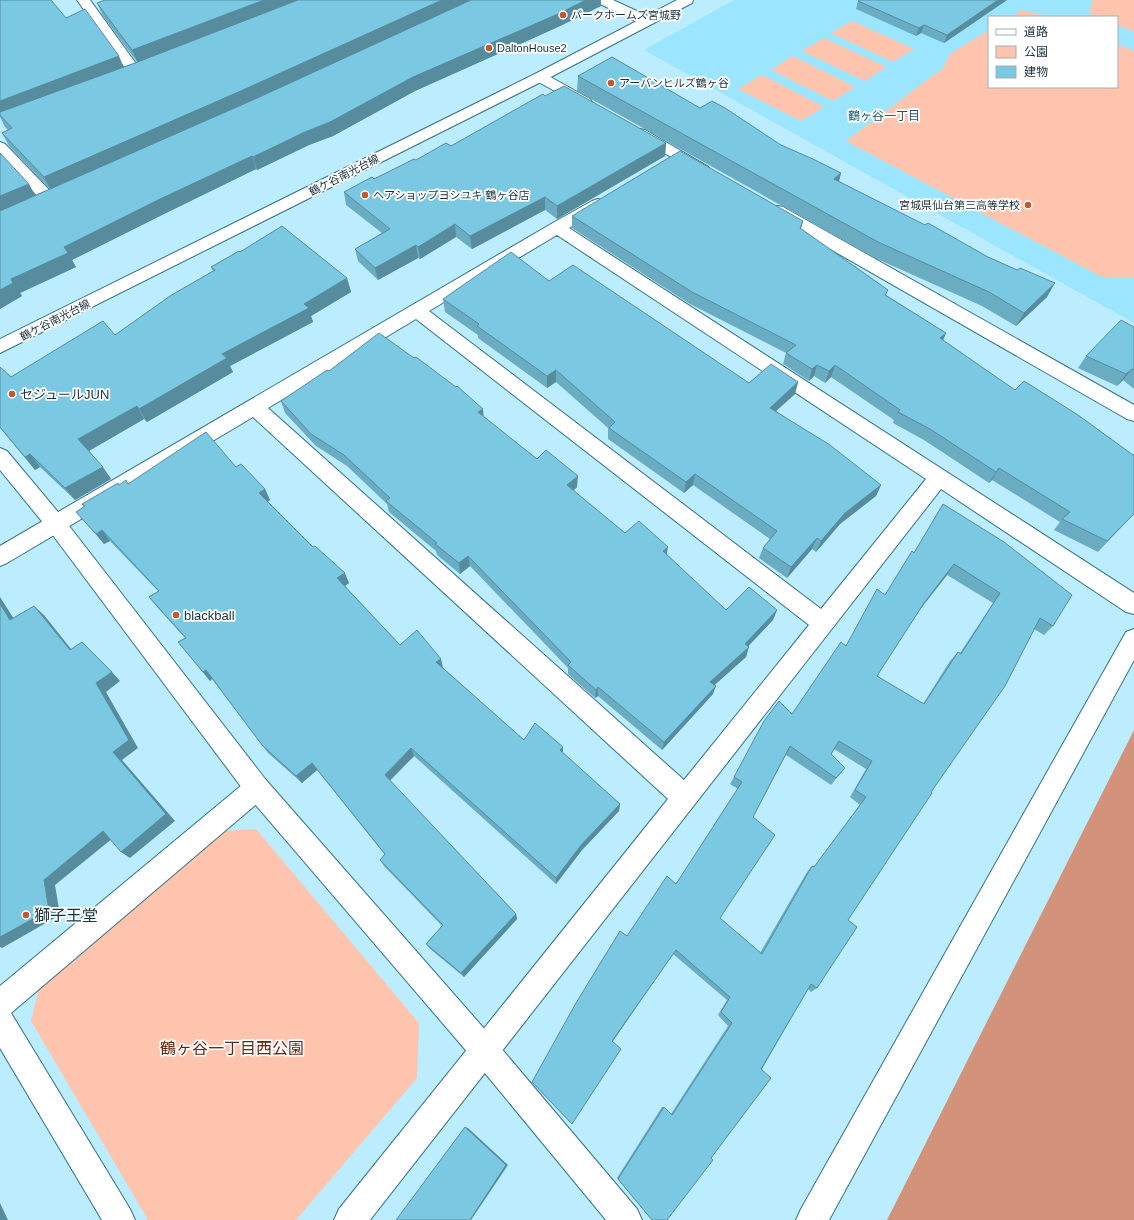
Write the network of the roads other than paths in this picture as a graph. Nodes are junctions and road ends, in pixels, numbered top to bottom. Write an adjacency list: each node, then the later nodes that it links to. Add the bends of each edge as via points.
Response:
1 (83, 0): 5 (street)
2 (603, 0): 6 (street)
3 (687, 0): 6 (street, 鶴ケ谷南光台線)
4 (108, 8): 5 (street)
5 (93, 14): 8 (street)
6 (647, 21): 9 (street, 鶴ケ谷南光台線)
7 (149, 66): 8 (street)
8 (135, 72): 10 (street)
9 (540, 77): 11 (street); 20 (street, 鶴ケ谷南光台線)
10 (120, 78)
11 (600, 111)
12 (626, 126): 14 (street, via 672,160)
13 (0, 146): 15 (street, via 42,202)
14 (714, 176)
15 (63, 193)
16 (611, 196): 18 (street)
17 (762, 203): 22 (street)
18 (557, 228): 19 (street); 24 (street)
19 (417, 311): 21 (street); 28 (street)
20 (0, 347)
21 (255, 407): 25 (street); 31 (street)
22 (1134, 414)
23 (0, 456): 25 (street)
24 (938, 478): 27 (street); 28 (street)
25 (56, 524): 26 (street); 30 (street)
26 (0, 557)
27 (1134, 605)
28 (823, 623): 31 (street)
29 (1134, 639): 38 (street)
30 (258, 788): 32 (street); 34 (street)
31 (684, 798): 34 (street)
32 (0, 1004)
33 (0, 1021): 35 (street)
34 (485, 1051): 36 (street); 37 (street)
35 (119, 1220)
36 (350, 1220)
37 (626, 1220)
38 (812, 1220)

